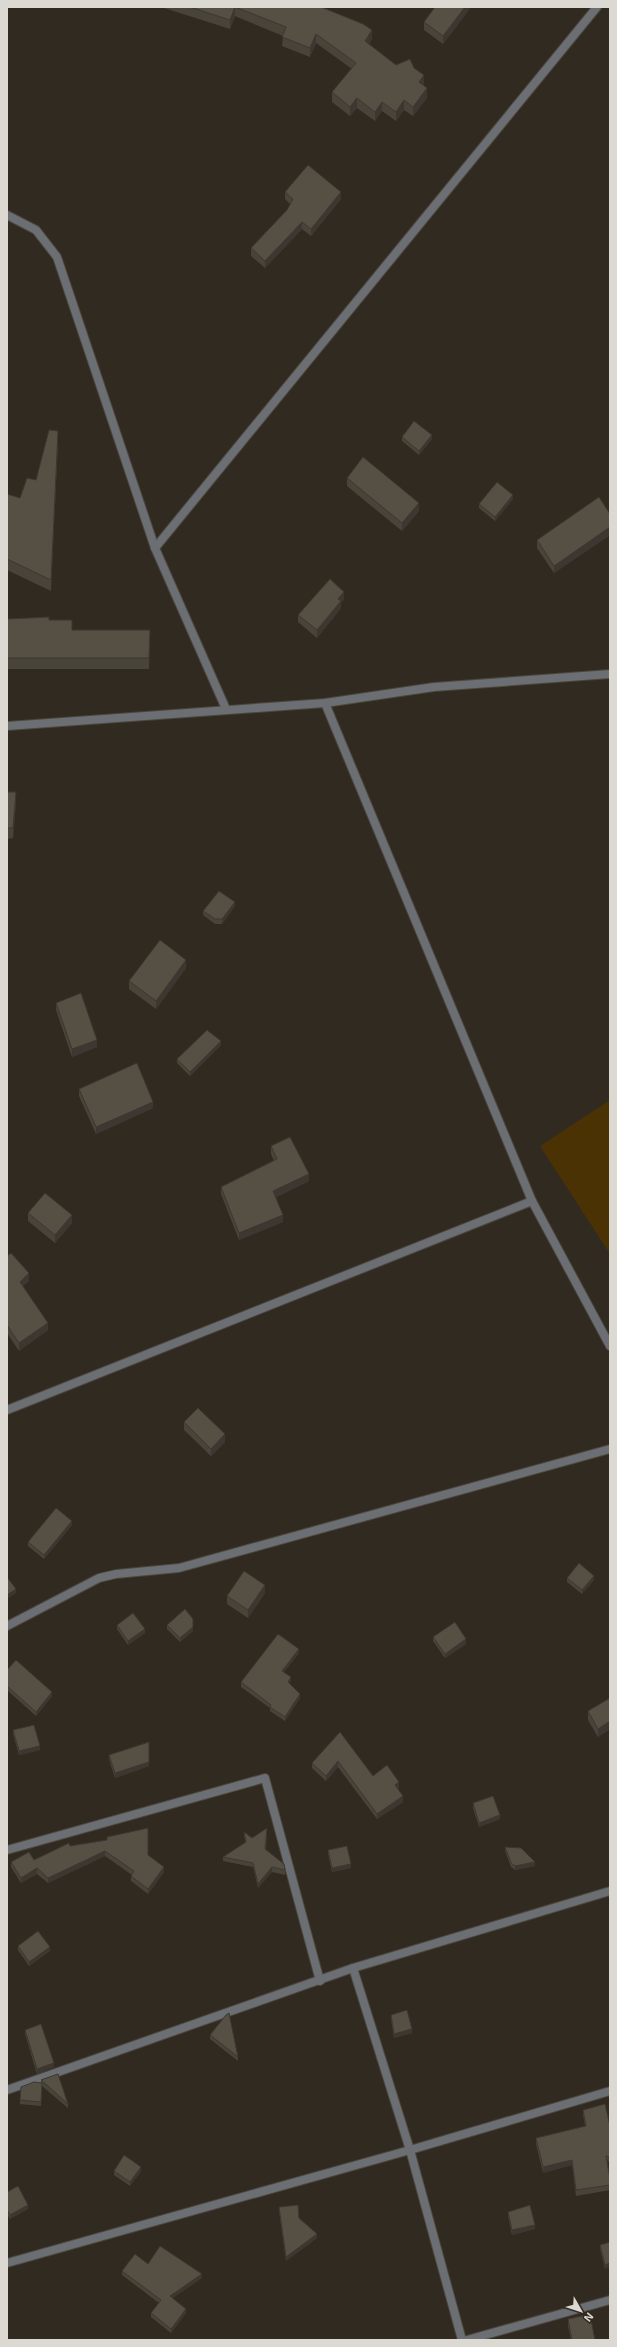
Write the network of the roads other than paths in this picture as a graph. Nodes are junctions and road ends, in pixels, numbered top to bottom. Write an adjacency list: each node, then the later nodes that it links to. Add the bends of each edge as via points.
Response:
1 (597, 7): 3 (street)
2 (7, 215): 3 (street, via 36,230 57,257)
3 (155, 548): 6 (street)
4 (610, 674): 5 (street, via 434,687)
5 (325, 703): 6 (street); 8 (street)
6 (226, 709): 7 (street)
7 (7, 726)
8 (532, 1201): 9 (street); 10 (street)
9 (610, 1346)
10 (7, 1410)
11 (610, 1449): 12 (street, via 179,1568 99,1578)
12 (7, 1626)
13 (7, 1850): 16 (street, via 264,1778)
14 (610, 1891): 15 (street)
15 (353, 1968): 16 (street); 19 (street)
16 (320, 1981): 17 (street)
17 (7, 2090)
18 (610, 2091): 19 (street)
19 (410, 2150): 20 (street); 22 (street)
20 (7, 2263)
21 (610, 2300): 23 (street)
22 (462, 2340)
23 (467, 2340)

